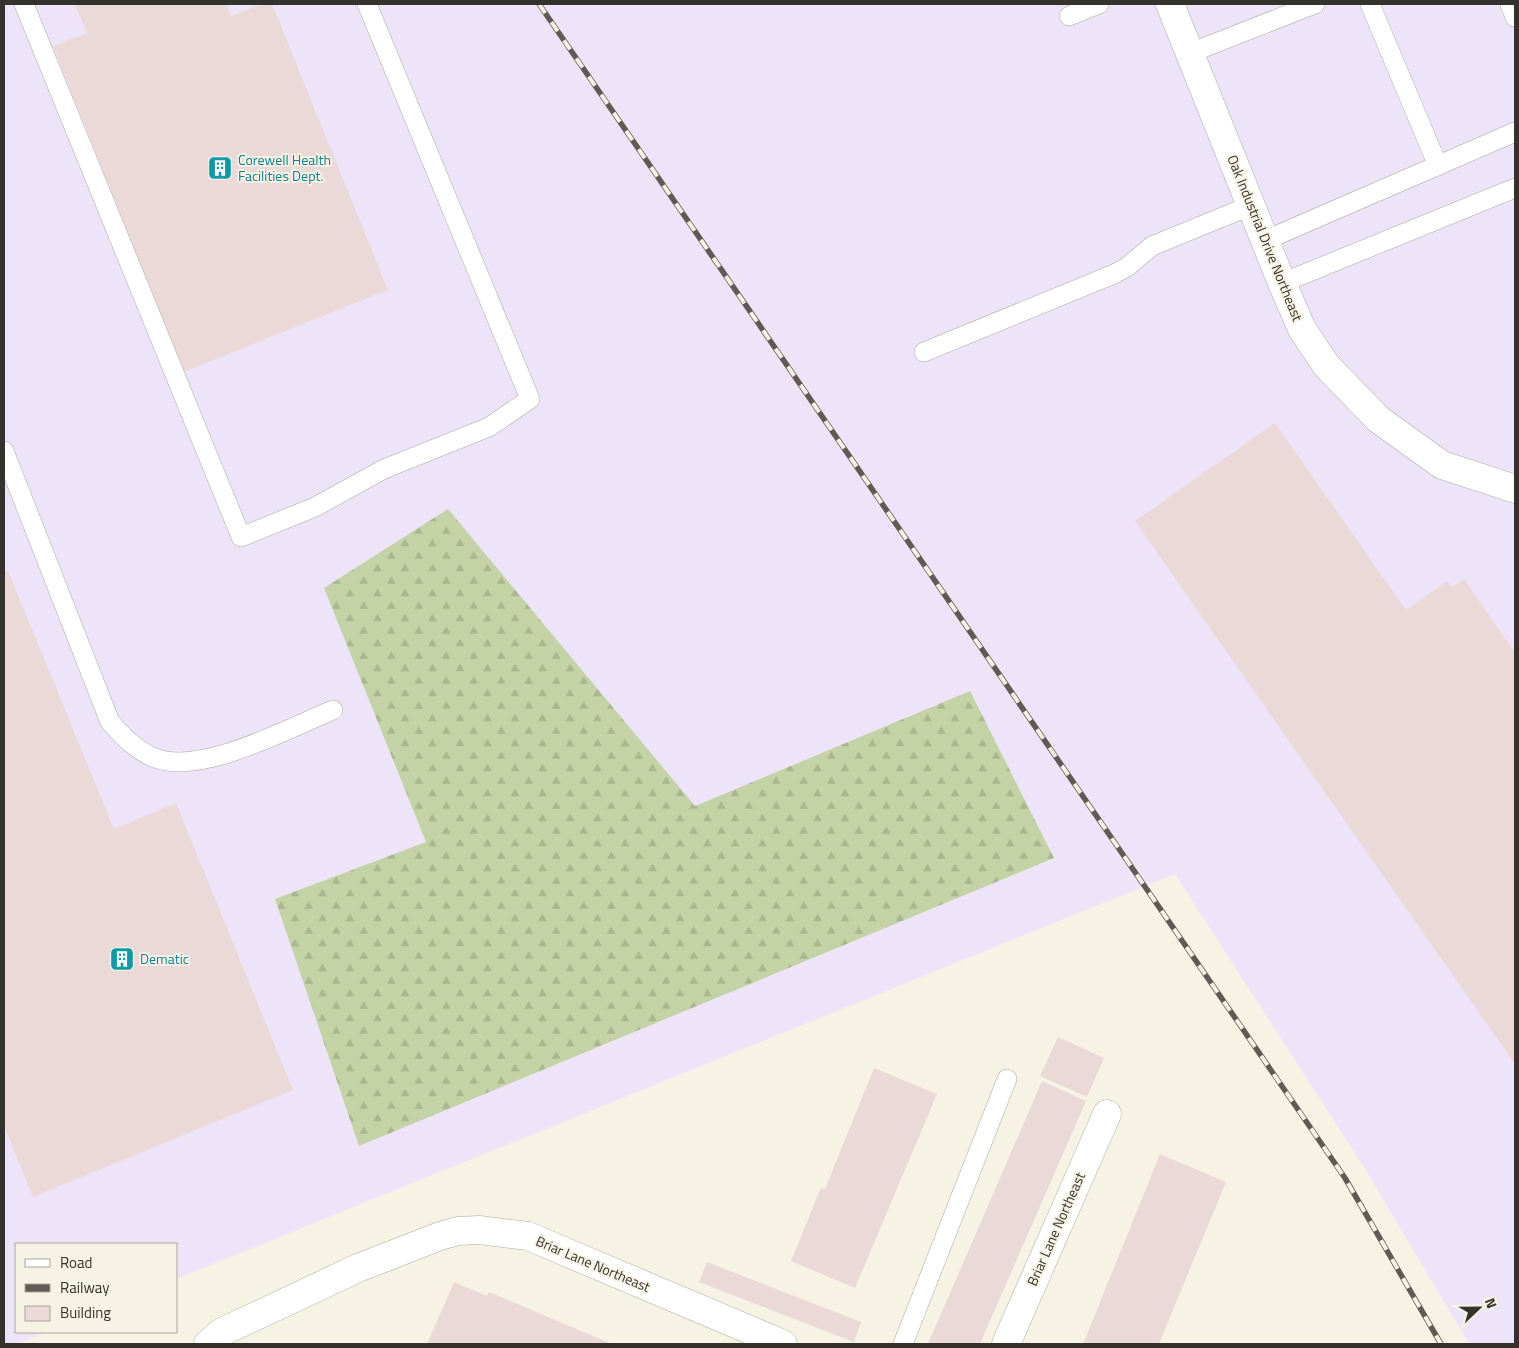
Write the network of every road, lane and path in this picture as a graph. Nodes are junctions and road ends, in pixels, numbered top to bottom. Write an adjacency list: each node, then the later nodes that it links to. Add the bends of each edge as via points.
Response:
1 (24, 4): 2 (lane, via 242,537 315,507 384,469 490,428 530,399)
2 (366, 4)
3 (1099, 4): 8 (lane)
4 (1170, 4): 10 (street, Oak Industrial Drive Northeast)
5 (1316, 4): 10 (lane)
6 (1370, 4): 12 (lane)
7 (1510, 4): 9 (lane)
8 (1069, 16)
9 (1515, 17)
10 (1190, 53): 14 (street, Oak Industrial Drive Northeast)
11 (1515, 132): 12 (lane)
12 (1438, 166): 15 (lane)
13 (1515, 188): 16 (lane)
14 (1252, 205): 15 (street, Oak Industrial Drive Northeast); 17 (lane, via 1152,246 1114,274)
15 (1266, 240): 16 (street, Oak Industrial Drive Northeast)
16 (1282, 284): 19 (street, Oak Industrial Drive Northeast, via 1302,329 1326,365 1378,419 1442,465)
17 (924, 352)
18 (4, 451): 20 (lane, via 110,722 130,744 156,758 187,762 216,758)
19 (1515, 488)
20 (333, 710)
21 (1007, 1079): 25 (lane)
22 (1107, 1114): 26 (street, Briar Lane Northeast)
23 (208, 1344): 24 (street, Briar Lane Northeast, via 222,1332 358,1268 440,1236 479,1230 528,1236)
24 (783, 1344)
25 (903, 1344)
26 (1006, 1344)

